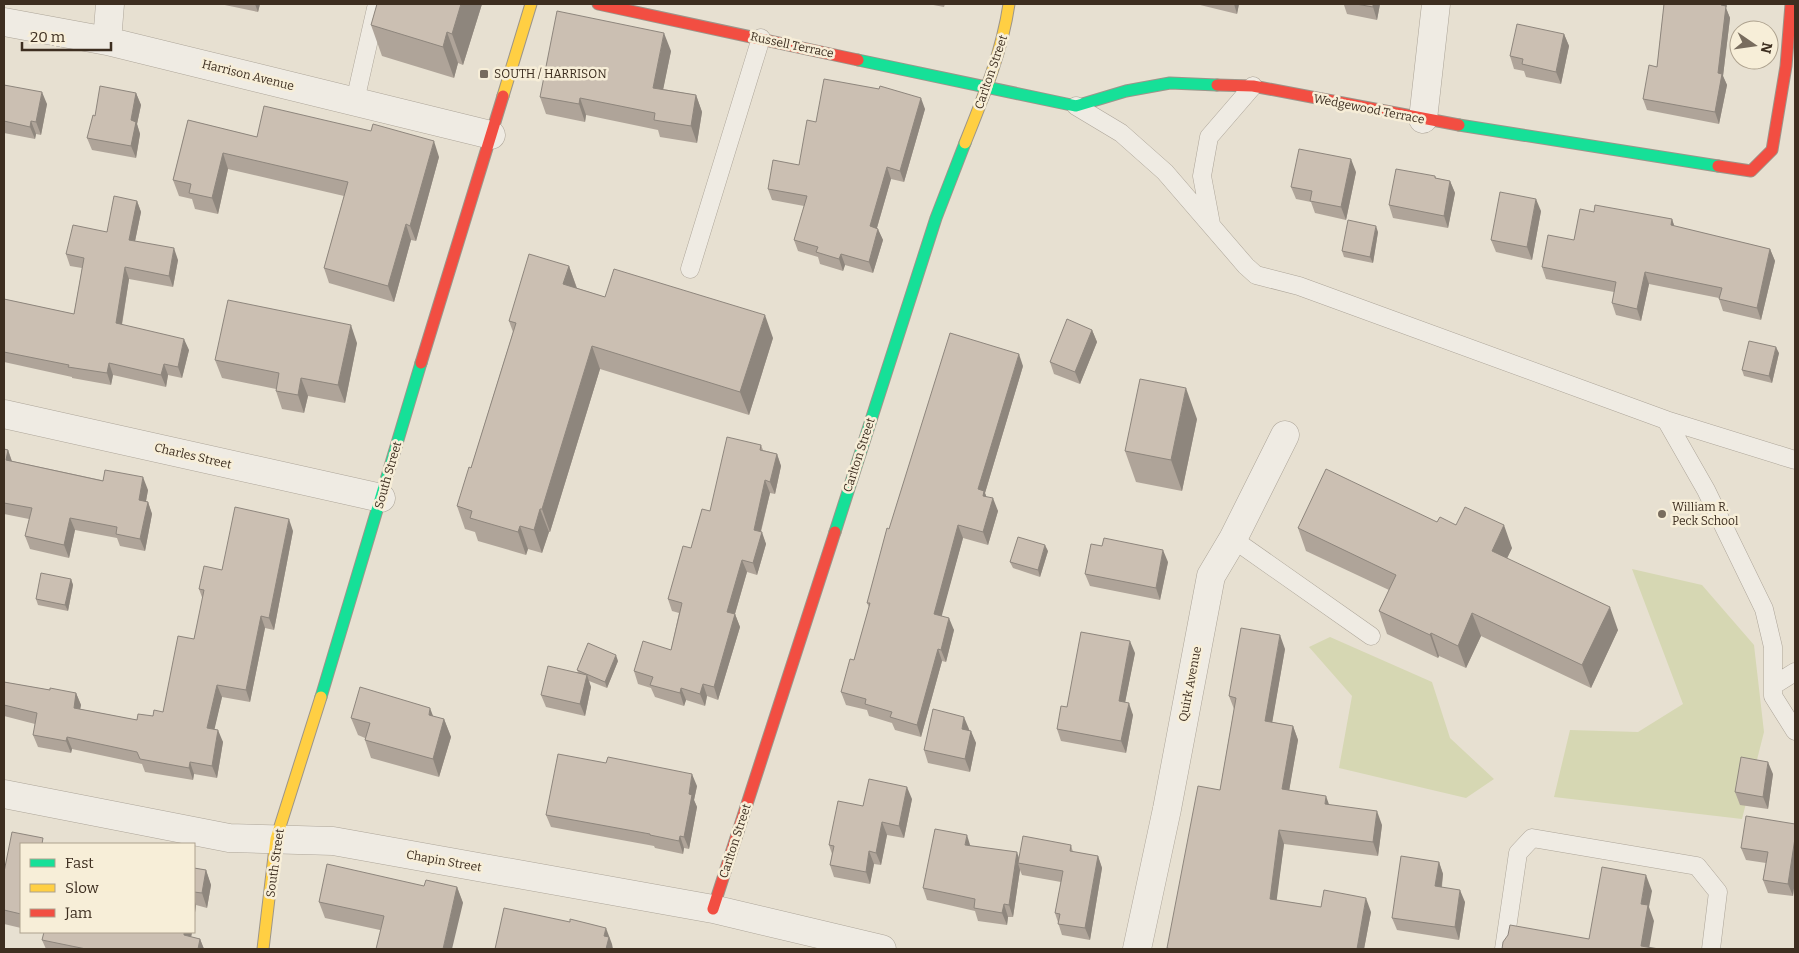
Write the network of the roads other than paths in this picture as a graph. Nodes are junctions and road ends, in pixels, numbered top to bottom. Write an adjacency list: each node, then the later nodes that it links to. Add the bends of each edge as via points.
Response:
1 (110, 4): 10 (street)
2 (377, 4): 13 (lane)
3 (531, 4): 16 (street, South Street)
4 (598, 4): 9 (street, Russell Terrace)
5 (1010, 4): 11 (street, Carlton Street, via 1005,30)
6 (1436, 4): 15 (street)
7 (1791, 4): 15 (street, Wedgewood Terrace, via 1786,66 1772,150 1751,171)
8 (4, 22): 10 (street, Harrison Avenue)
9 (761, 38): 11 (street, Russell Terrace); 18 (lane)
10 (107, 41): 13 (street, Harrison Avenue)
11 (986, 86): 14 (street, Wedgewood Terrace); 31 (street, Carlton Street, via 936,218)
12 (1253, 86): 14 (street, Wedgewood Terrace, via 1170,83 1126,91); 15 (street, Wedgewood Terrace); 17 (lane, via 1209,137 1202,176)
13 (355, 101): 16 (street, Harrison Avenue)
14 (1076, 106): 17 (lane, via 1122,133 1165,172)
15 (1422, 120)
16 (491, 135): 23 (street, South Street)
17 (1211, 225): 20 (lane, via 1256,274 1299,286)
18 (690, 269)
19 (4, 414): 23 (street, Charles Street)
20 (1666, 420): 22 (lane); 27 (lane, via 1710,499 1764,609 1773,647)
21 (1285, 435): 24 (street, Quirk Avenue)
22 (1795, 460)
23 (381, 498): 30 (street, South Street)
24 (1233, 539): 25 (lane); 34 (street, Quirk Avenue, via 1211,576)
25 (1371, 636)
26 (1795, 672): 27 (lane)
27 (1774, 685): 28 (lane, via 1773,696)
28 (1795, 731)
29 (4, 794): 30 (street, Chapin Street, via 229,838)
30 (276, 839): 31 (street, Chapin Street, via 333,841); 32 (street, South Street)
31 (713, 909): 33 (street, Chapin Street)
32 (263, 949)
33 (882, 949)
34 (1137, 949)
35 (1504, 949): 36 (lane, via 1518,853 1532,838 1698,866 1718,892)
36 (1711, 949)

